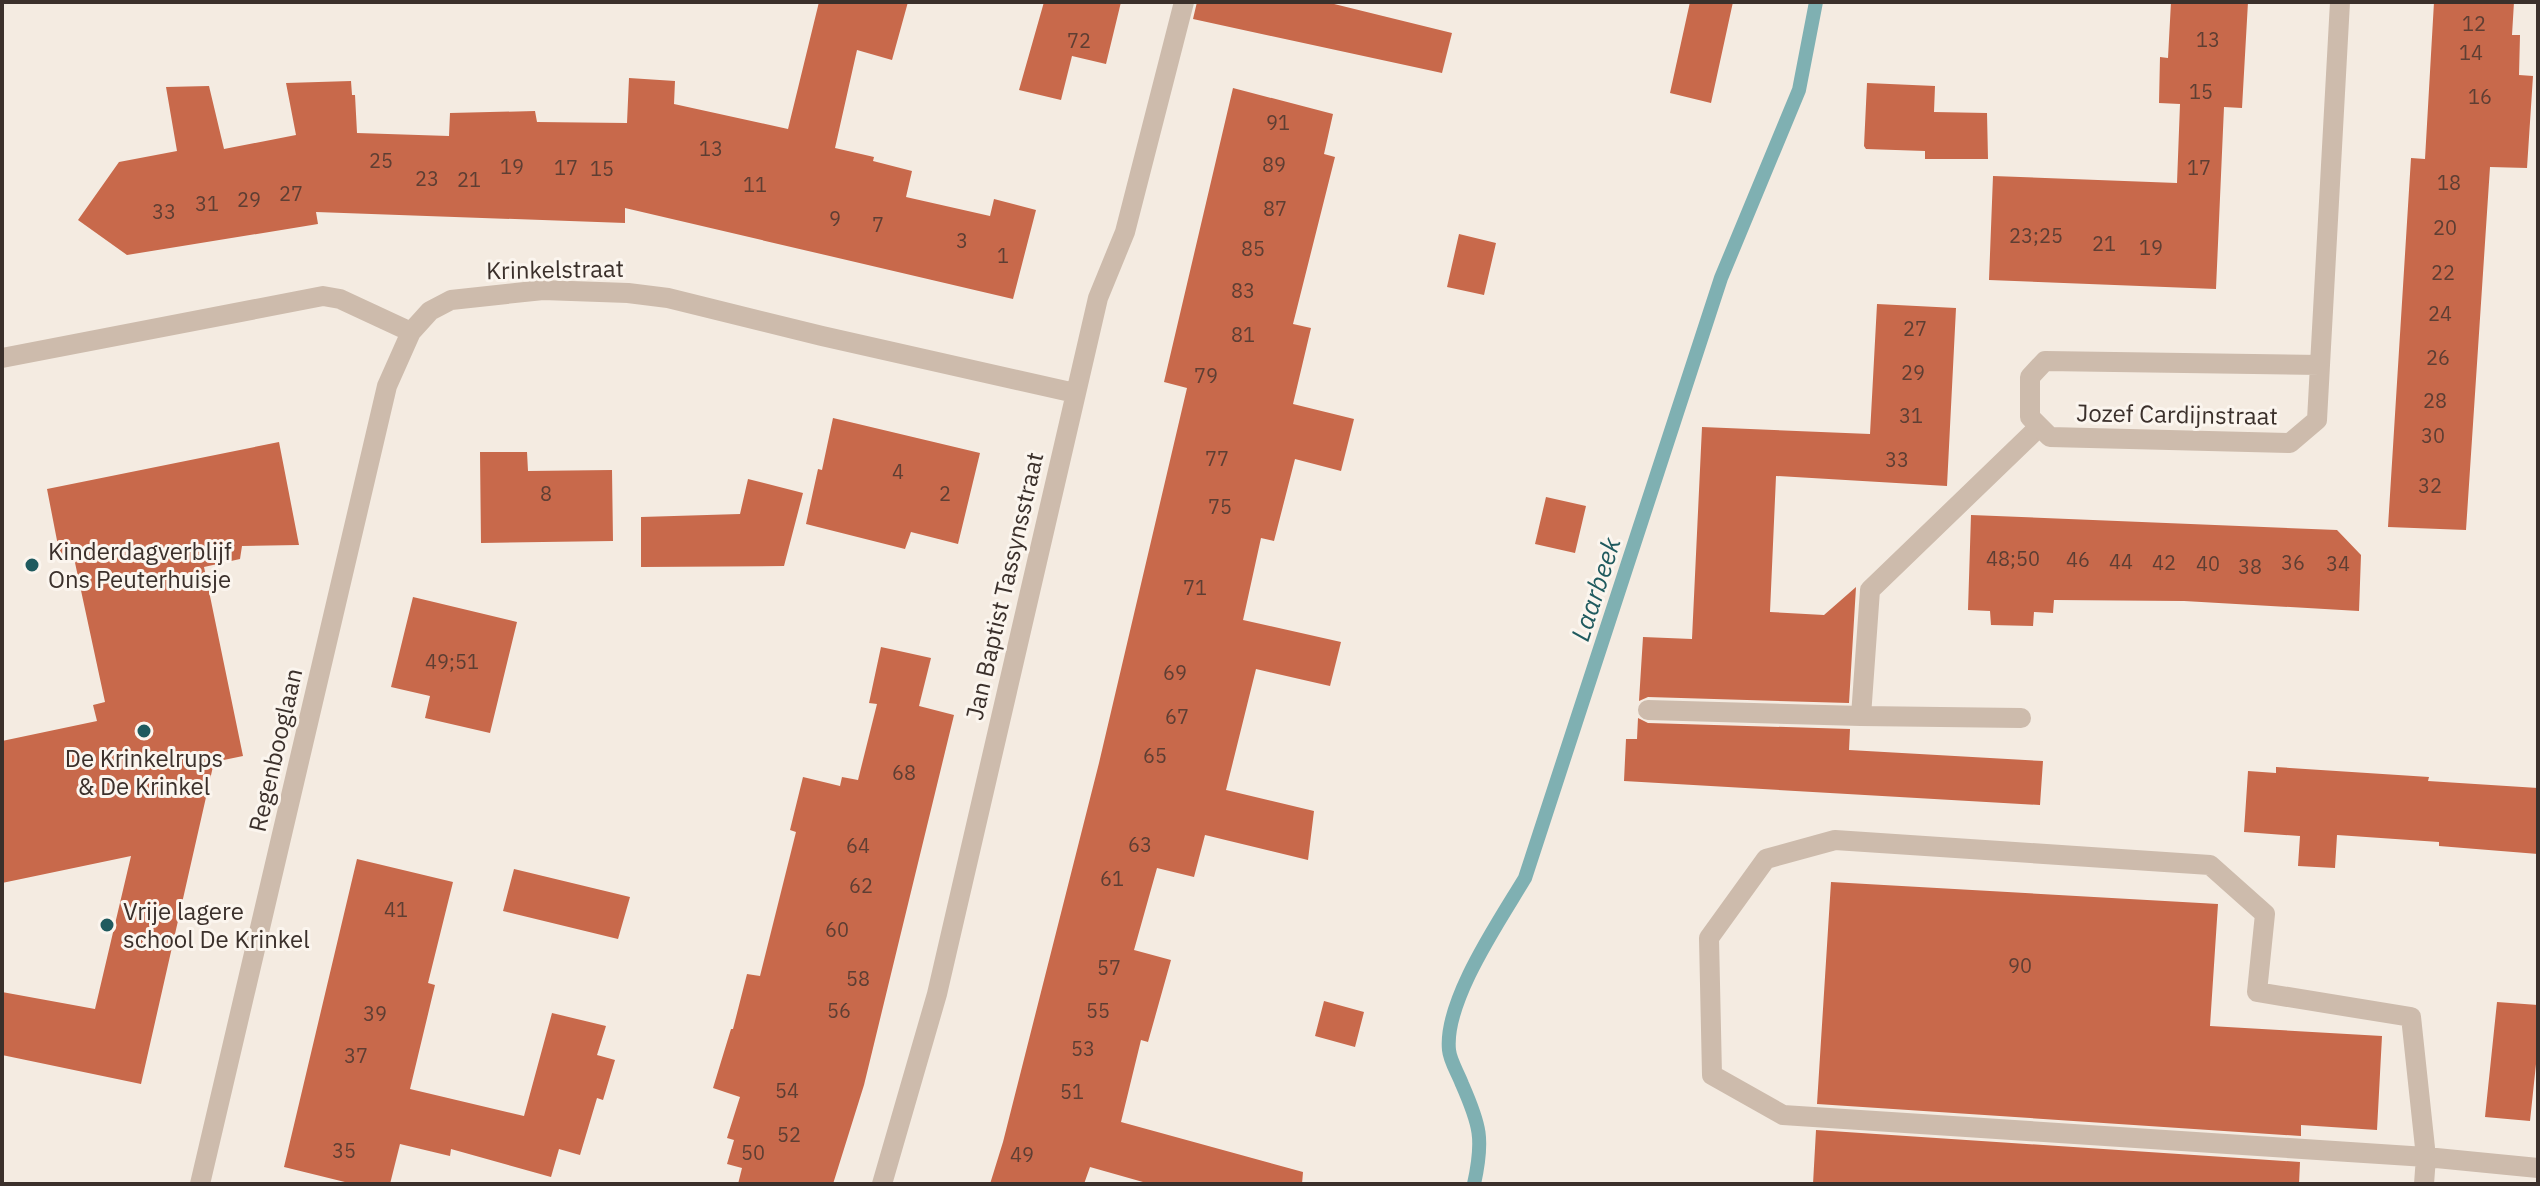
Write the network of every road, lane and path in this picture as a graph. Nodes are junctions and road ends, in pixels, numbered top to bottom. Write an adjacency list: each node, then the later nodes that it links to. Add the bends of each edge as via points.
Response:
1 (1184, 2): 6 (street, Jan Baptist Tassynsstraat, via 1125,232 1098,298)
2 (2340, 2): 5 (street, Jozef Cardijnstraat)
3 (411, 332): 4 (street, via 323,296); 6 (street, Krinkelstraat, via 430,311 451,300 543,290 628,293); 13 (street, Regenbooglaan, via 387,386)
4 (2, 358)
5 (2320, 365): 7 (street, Jozef Cardijnstraat, via 2317,420 2290,443 2050,437); 7 (street, Jozef Cardijnstraat, via 2045,361 2030,377 2030,417)
6 (1075, 393): 14 (street, Jan Baptist Tassynsstraat, via 937,994)
7 (2039, 427): 9 (street, via 1870,590)
8 (1648, 710): 9 (street)
9 (1861, 716): 10 (street)
10 (2021, 718)
11 (2426, 1157): 11 (street, via 1783,1115 1712,1075 1709,938 1766,859 1835,840 2210,865 2265,914 2257,992 2411,1017); 12 (street); 15 (street)
12 (2538, 1168)
13 (200, 1184)
14 (882, 1184)
15 (2424, 1184)

